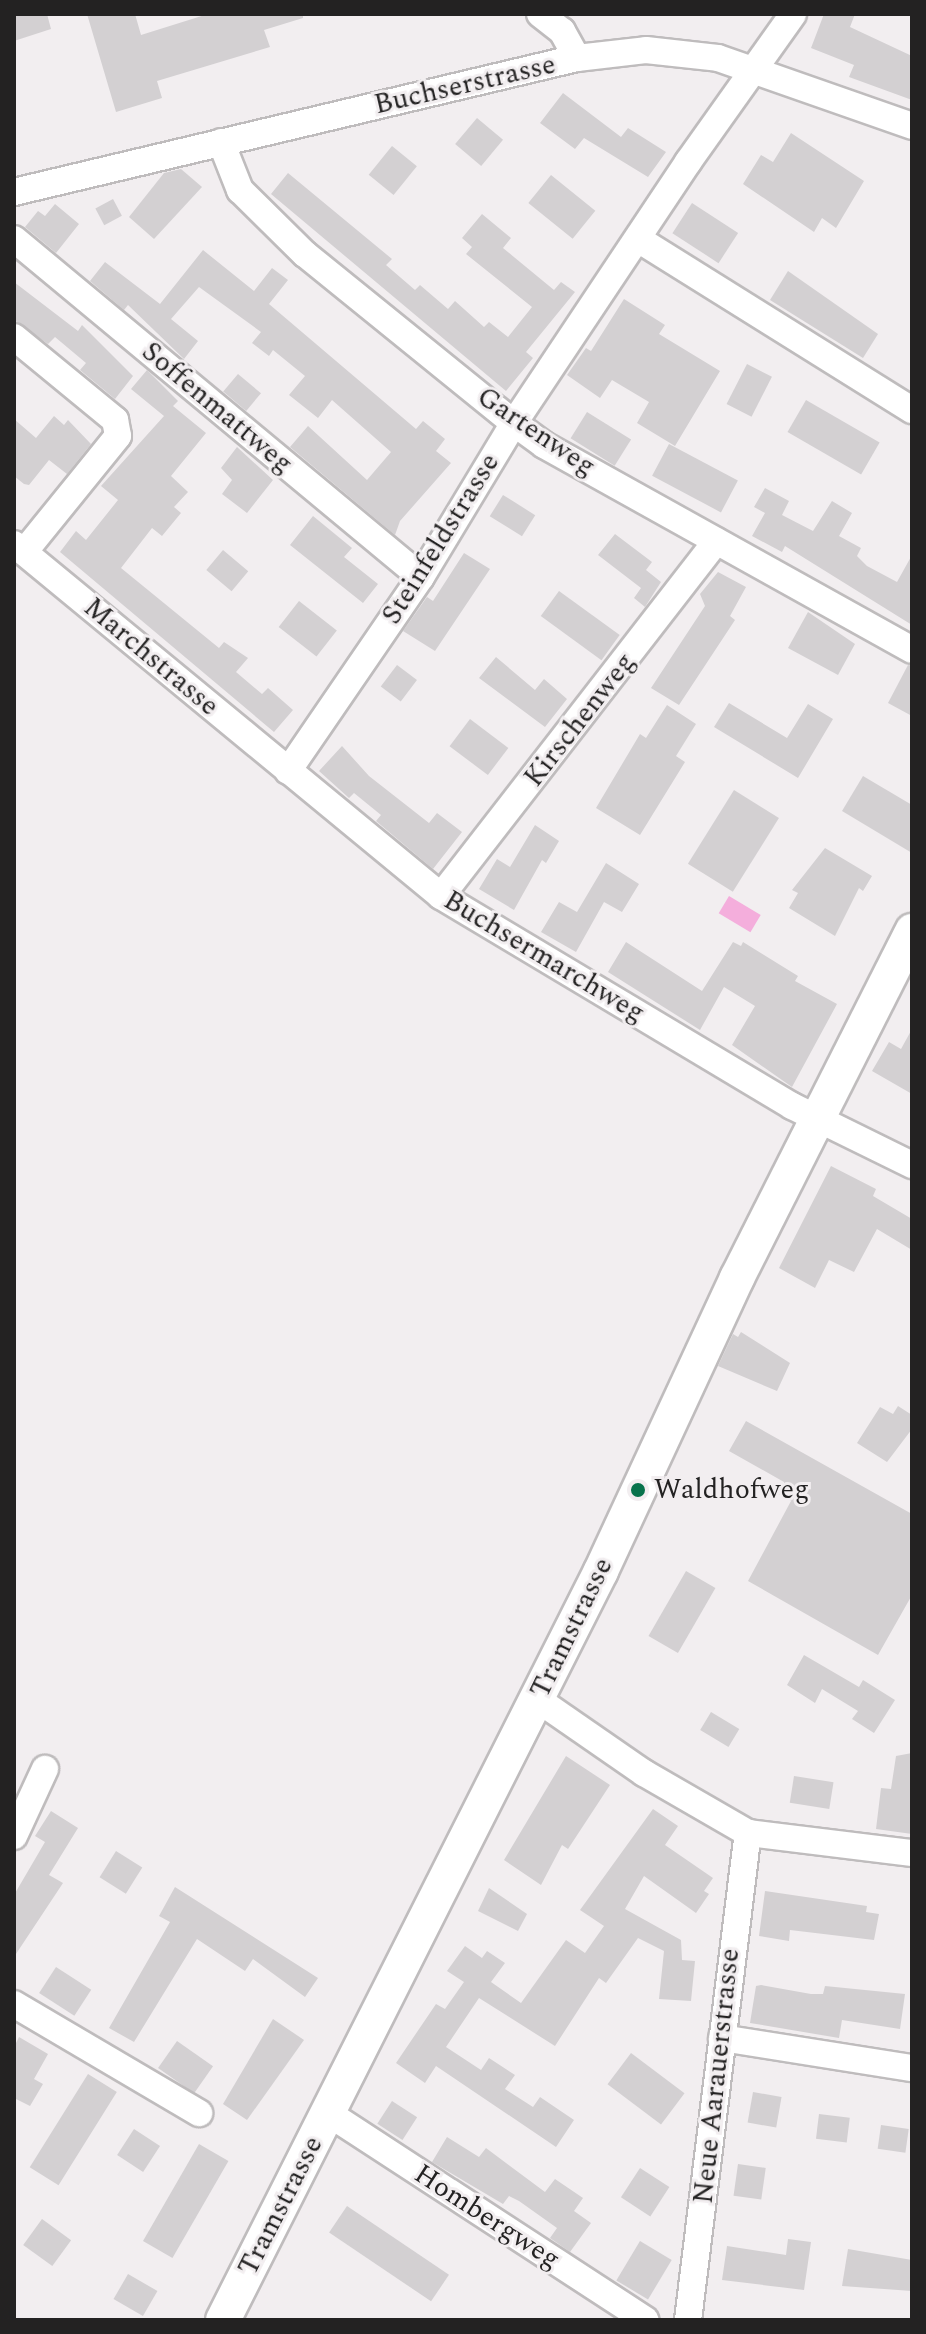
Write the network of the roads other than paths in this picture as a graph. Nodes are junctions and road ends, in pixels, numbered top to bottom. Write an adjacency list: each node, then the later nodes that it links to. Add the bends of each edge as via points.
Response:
1 (540, 14): 3 (street, via 562,31)
2 (793, 14): 4 (street, Steinfeldstrasse)
3 (577, 58): 4 (street, Buchserstrasse, via 646,50); 6 (street, Buchserstrasse)
4 (754, 68): 5 (street, Buchserstrasse); 9 (street, Steinfeldstrasse)
5 (912, 126)
6 (221, 142): 7 (street, Buchserstrasse); 12 (street, Gartenweg, via 240,190 305,254)
7 (14, 192)
8 (14, 239): 15 (street, Soffenmattweg)
9 (638, 239): 11 (street); 12 (street, Steinfeldstrasse)
10 (14, 337): 14 (street, via 115,420 118,436)
11 (912, 409)
12 (514, 423): 13 (street, Gartenweg); 15 (street, Steinfeldstrasse)
13 (716, 541): 16 (street, Gartenweg); 18 (street, Kirschenweg)
14 (19, 548): 17 (street, Marchstrasse)
15 (421, 577): 17 (street, Steinfeldstrasse)
16 (912, 650)
17 (288, 771): 18 (street, Buchsermarchweg)
18 (441, 896): 20 (street, Buchsermarchweg)
19 (912, 931): 20 (main road, Tramstrasse)
20 (817, 1119): 21 (street, Buchsermarchweg); 22 (main road, Tramstrasse)
21 (912, 1165)
22 (537, 1699): 24 (street, via 644,1773); 31 (main road, Tramstrasse)
23 (45, 1769): 25 (street)
24 (748, 1833): 26 (street); 28 (street, Neue Aarauerstrasse)
25 (14, 1836)
26 (912, 1853)
27 (14, 2004): 30 (street)
28 (722, 2038): 29 (street); 34 (street, Neue Aarauerstrasse)
29 (912, 2068)
30 (199, 2113)
31 (328, 2113): 32 (main road, Tramstrasse); 33 (street, Hombergweg)
32 (223, 2320)
33 (645, 2320)
34 (688, 2320)

